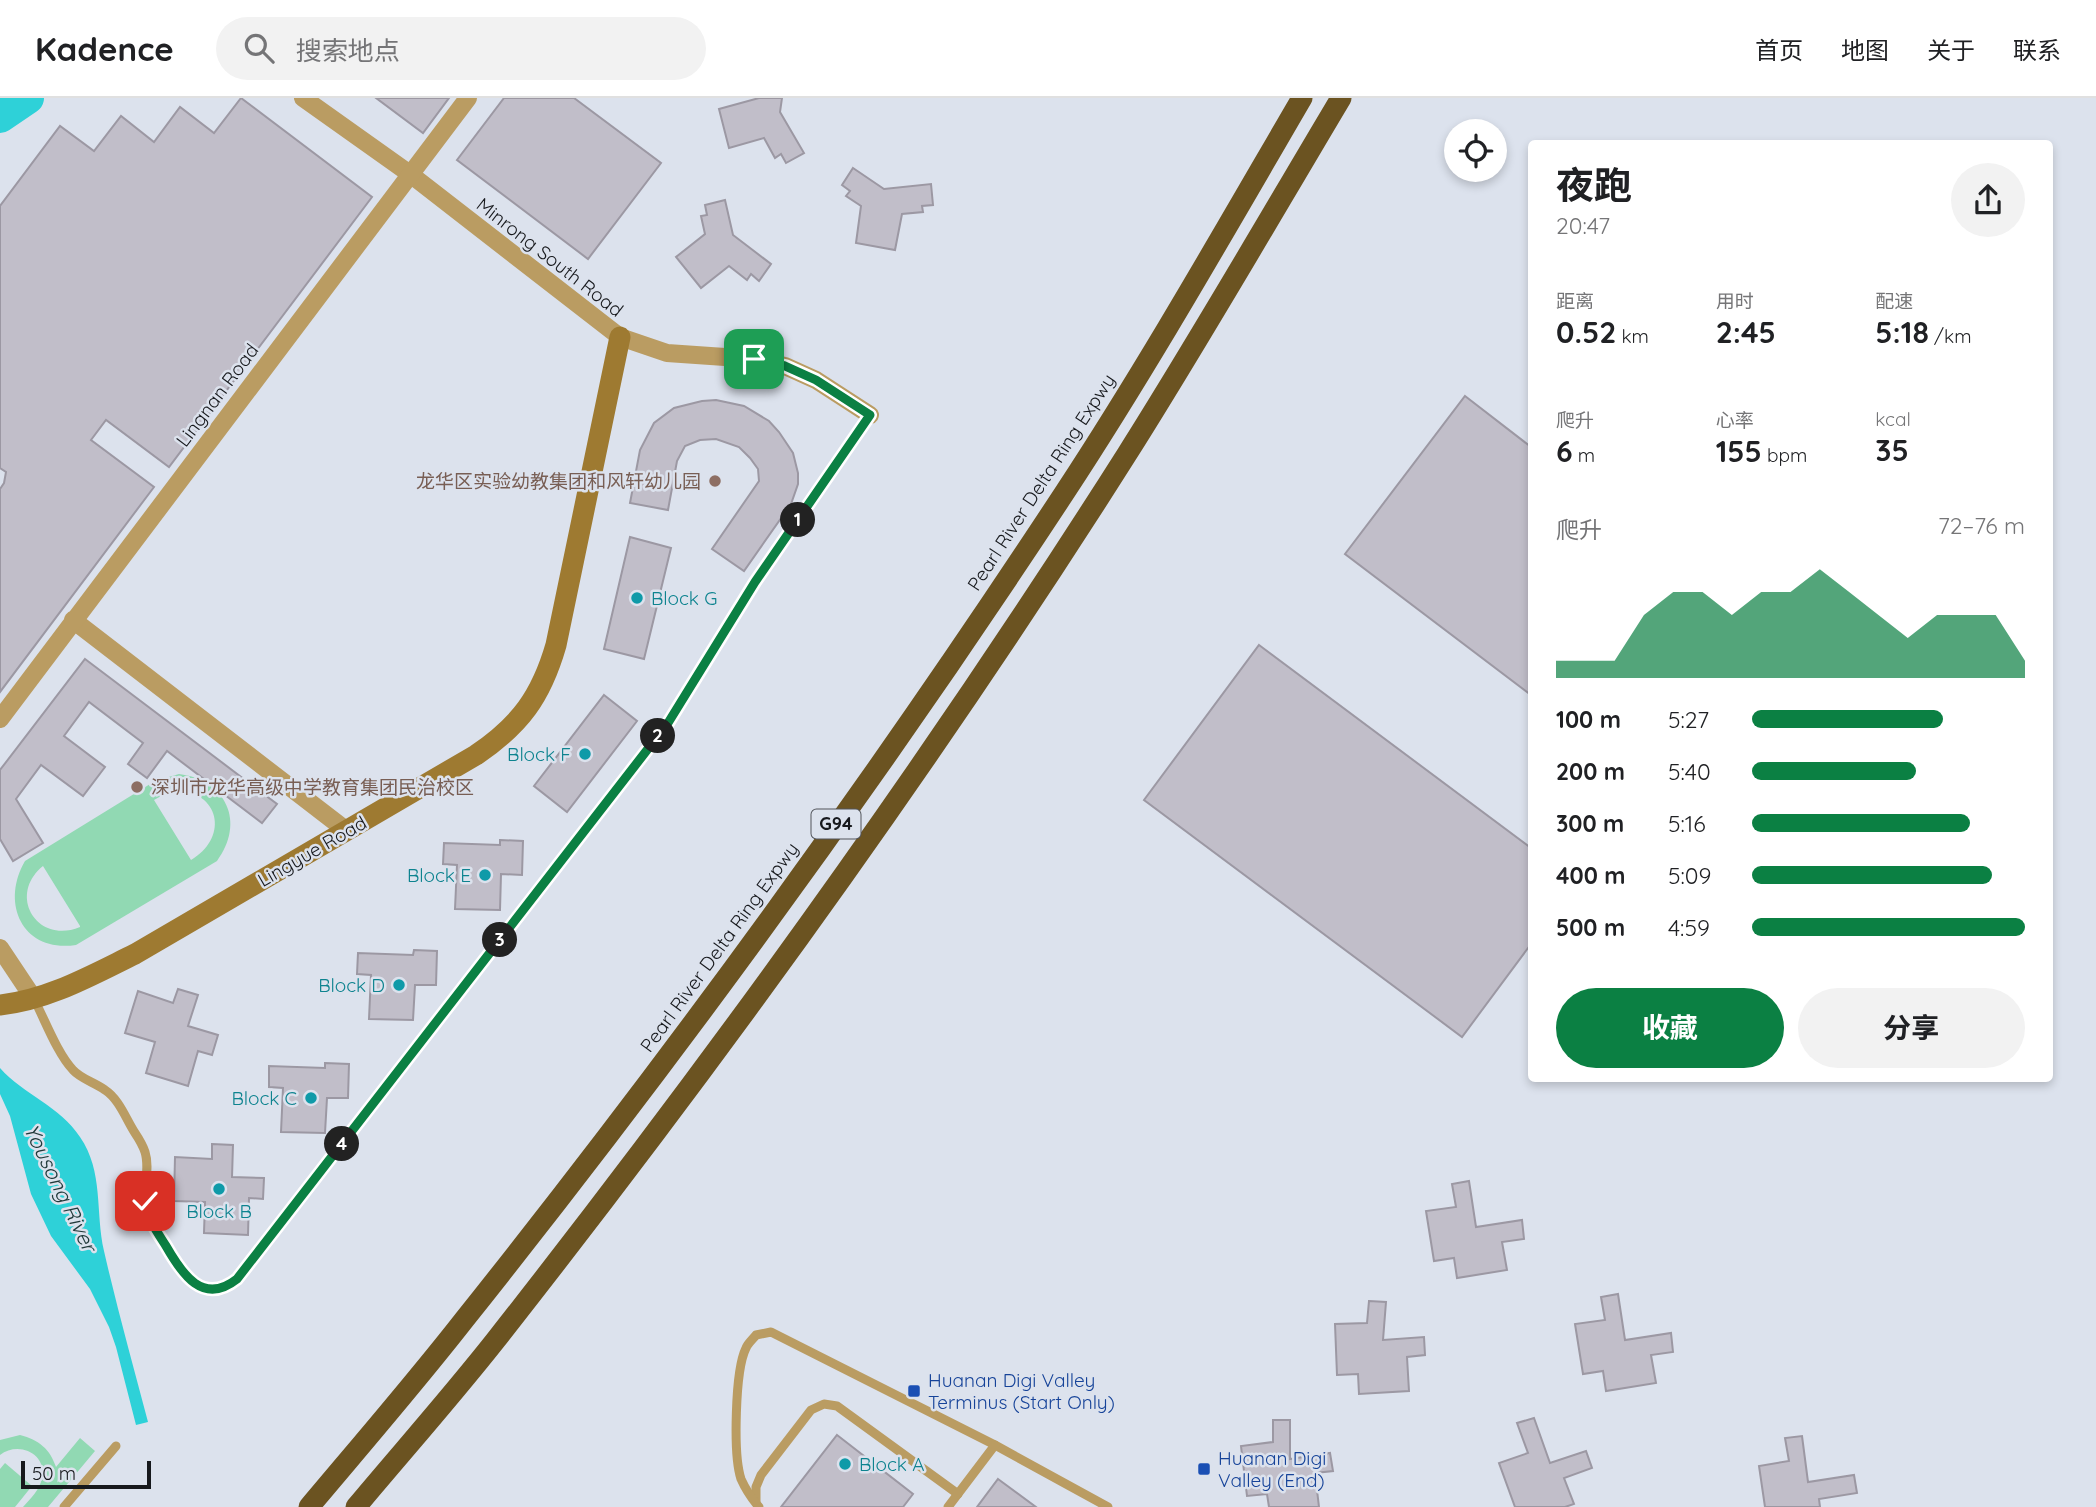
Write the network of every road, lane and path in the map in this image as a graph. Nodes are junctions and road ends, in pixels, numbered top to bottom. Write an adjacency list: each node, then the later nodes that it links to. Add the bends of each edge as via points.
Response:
1 (303, 98): 5 (street, Minrong South Road)
2 (468, 98): 5 (street, Lingnan Road)
3 (1302, 98): 19 (highway, Pearl River Delta Ring Expwy / G94, via 1192,288 1066,491 921,704 597,1150)
4 (1342, 98): 20 (highway, G94, via 1128,453 830,894 677,1104 492,1345)
5 (410, 174): 6 (street, Minrong South Road); 8 (street, Lingnan Road)
6 (620, 337): 7 (street, Minrong South Road, via 667,353 754,359 785,366); 10 (street, Lingyue Road, via 556,645 536,697 498,740)
7 (870, 415): 12 (lane, via 748,594 668,723 227,1287 204,1288 178,1267 146,1210 142,1145 114,1098 67,1063)
8 (73, 620): 9 (street, Lingnan Road); 10 (street)
9 (0, 719)
10 (347, 831): 12 (street, Lingyue Road, via 135,954)
11 (0, 948): 12 (street)
12 (34, 999): 13 (street, Lingyue Road)
13 (0, 1005)
14 (995, 1445): 16 (lane); 17 (lane, via 771,1332 756,1335 746,1348 740,1370 736,1422 739,1470); 22 (lane)
15 (116, 1446): 18 (lane)
16 (958, 1494): 17 (lane, via 837,1406 824,1404 810,1410 761,1475); 21 (lane)
17 (757, 1506)
18 (64, 1507)
19 (309, 1507)
20 (356, 1507)
21 (948, 1507)
22 (1108, 1507)

